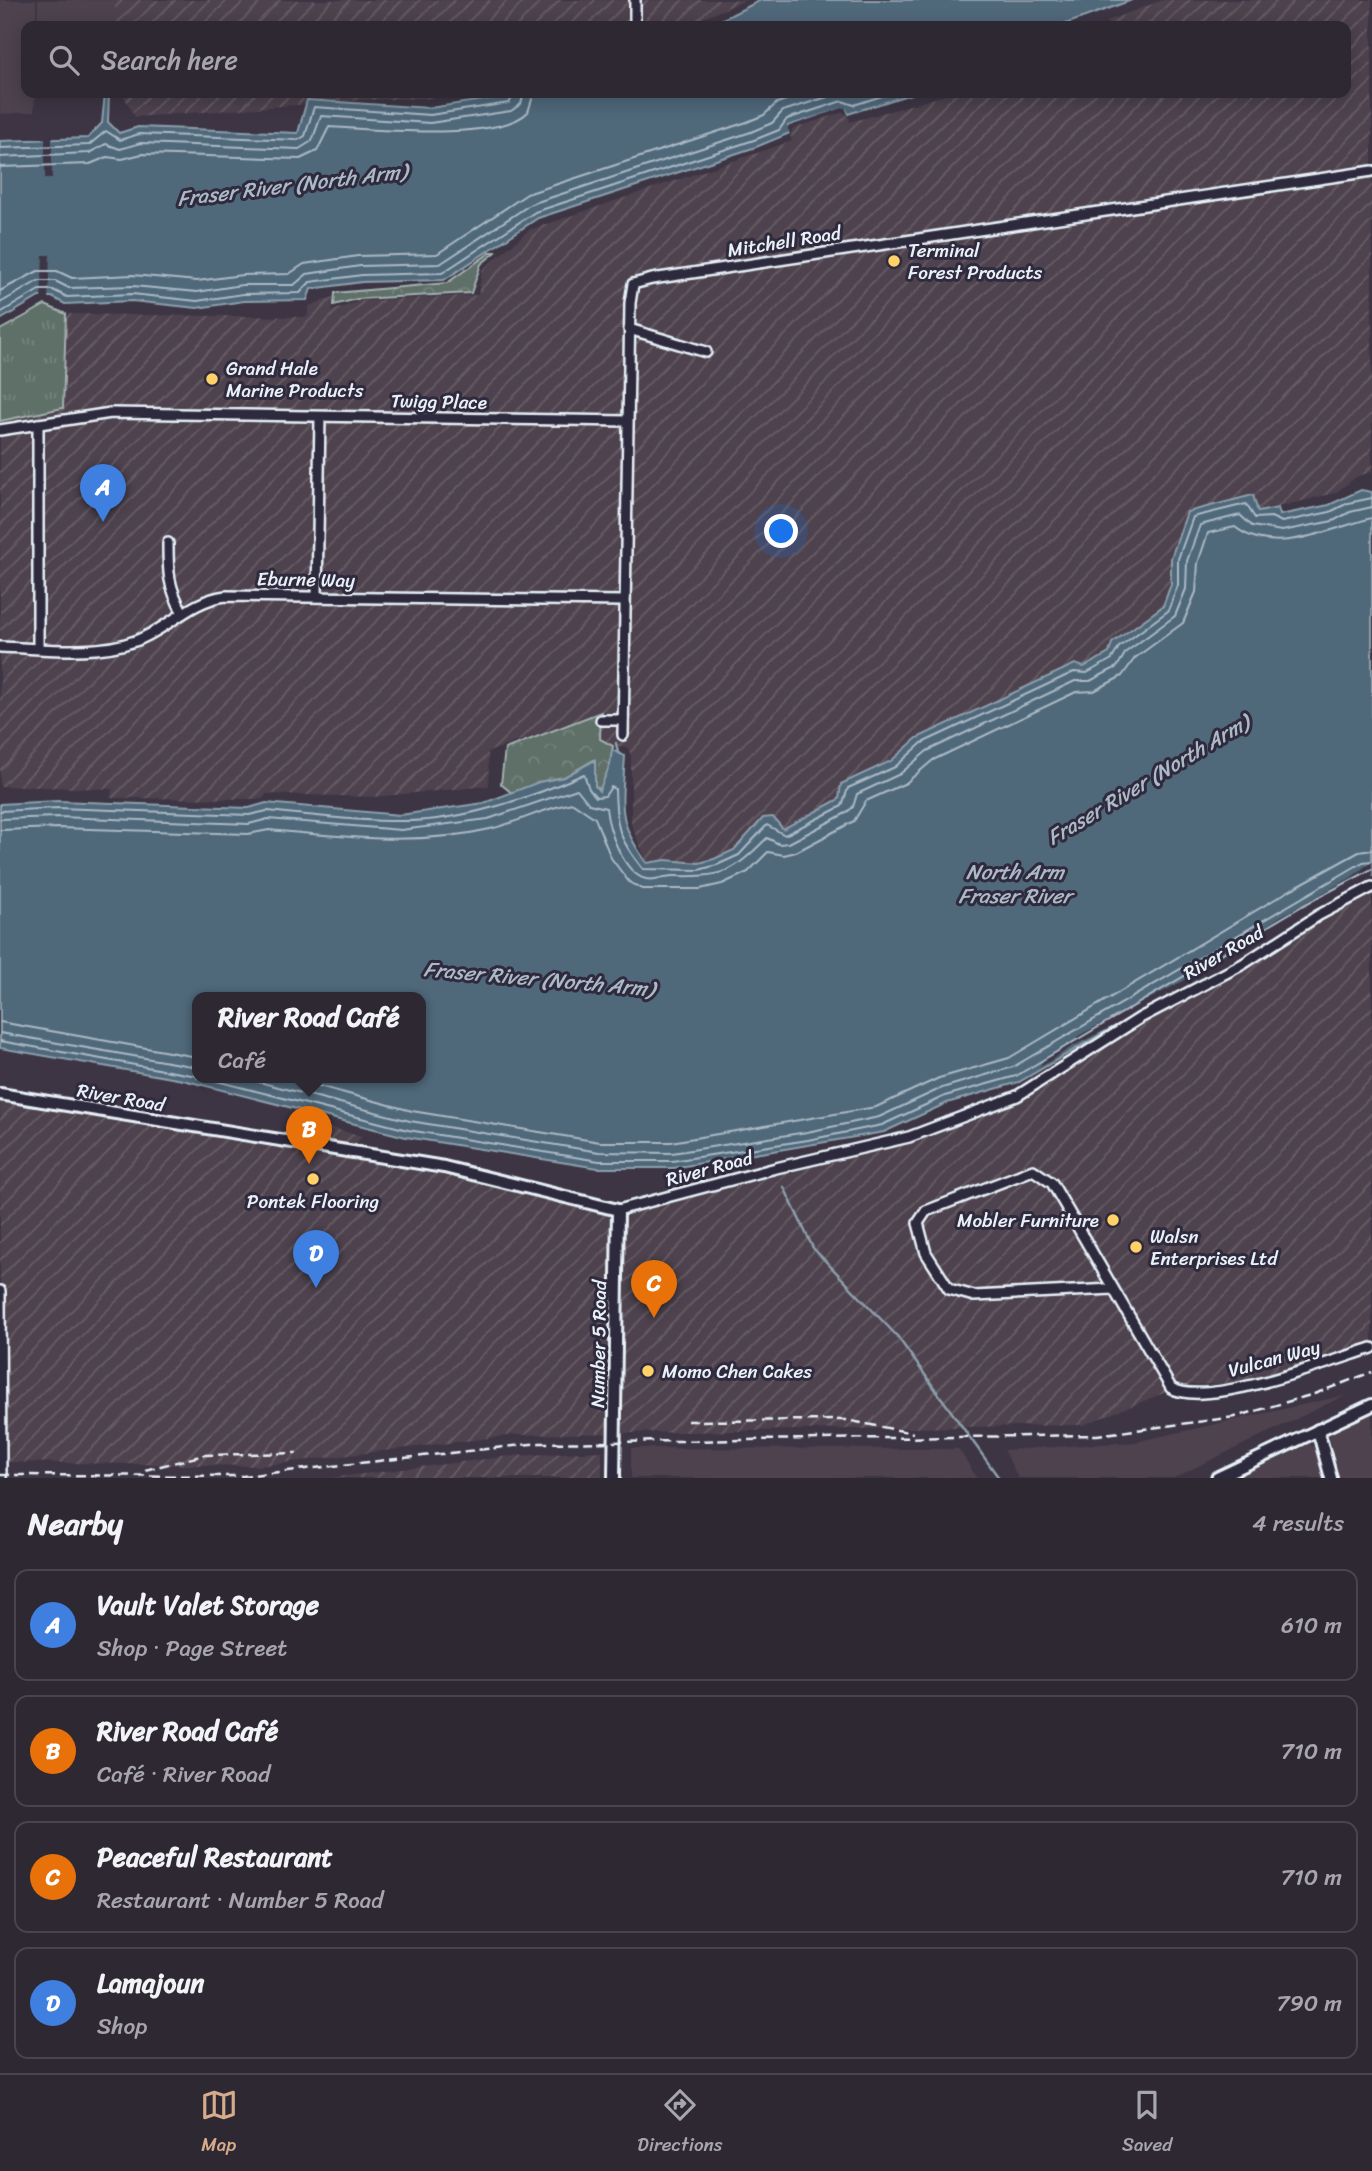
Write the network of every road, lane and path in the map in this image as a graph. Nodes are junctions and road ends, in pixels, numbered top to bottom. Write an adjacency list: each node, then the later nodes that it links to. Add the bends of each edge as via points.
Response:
1 (635, 0): 2 (street)
2 (635, 21)
3 (1372, 171): 4 (street, Mitchell Road, via 646,280 633,284)
4 (629, 329): 5 (street); 7 (street, Mitchell Road)
5 (706, 352)
6 (320, 417): 7 (street, Twigg Place); 8 (street, Twigg Place, via 111,413); 11 (street)
7 (627, 421): 12 (street, Mitchell Road)
8 (38, 424): 9 (street, Twigg Place); 15 (street)
9 (0, 430)
10 (168, 542): 13 (street, via 168,577)
11 (317, 596): 12 (street, Eburne Way); 13 (street, Eburne Way, via 216,597)
12 (624, 601): 17 (street, Mitchell Road)
13 (183, 613): 15 (street, Eburne Way, via 149,635 115,647)
14 (0, 647): 15 (street, Eburne Way)
15 (38, 648)
16 (601, 720): 17 (street)
17 (623, 720): 18 (street, Mitchell Road)
18 (623, 735)
19 (1372, 887): 21 (street, River Road, via 1243,964 1140,1018 1017,1096 909,1137)
20 (0, 1094): 21 (street, River Road, via 444,1167)
21 (618, 1210): 28 (street, Number 5 Road)
22 (1113, 1289): 22 (street, via 1052,1183 1033,1170 926,1211 918,1223 926,1252 949,1289 974,1296); 24 (street, Vulcan Way, via 1171,1388 1182,1395 1248,1386)
23 (0, 1291): 27 (street)
24 (1372, 1348)
25 (1372, 1405): 26 (street)
26 (1318, 1430): 29 (street); 30 (street)
27 (1, 1478)
28 (614, 1478)
29 (1217, 1478)
30 (1331, 1478)

